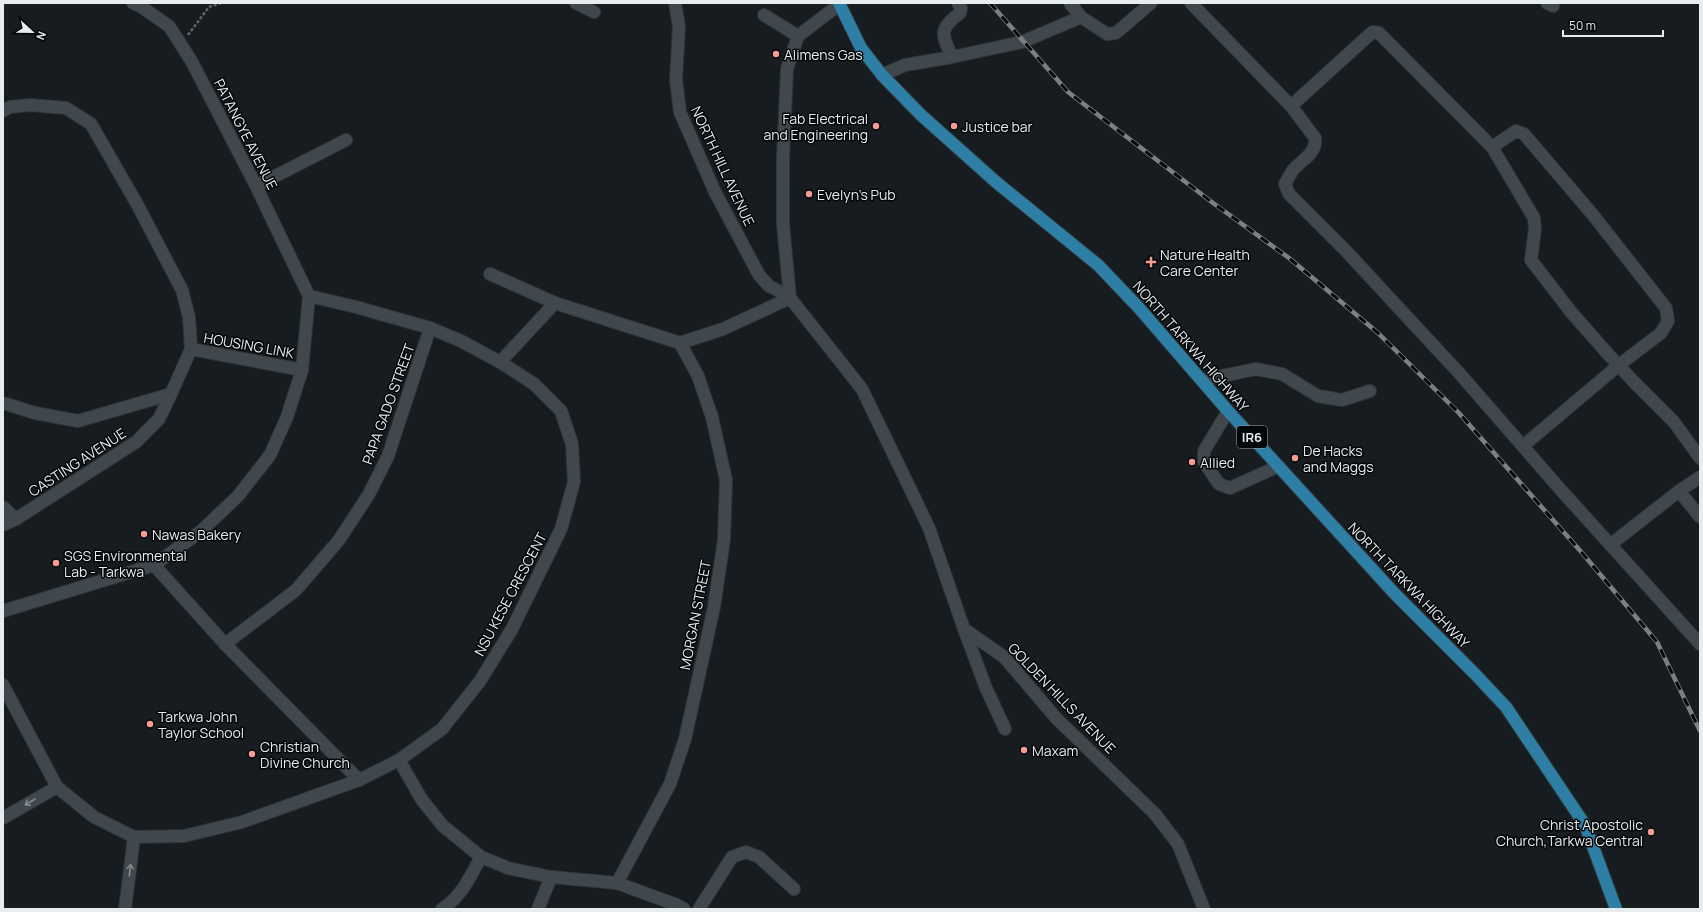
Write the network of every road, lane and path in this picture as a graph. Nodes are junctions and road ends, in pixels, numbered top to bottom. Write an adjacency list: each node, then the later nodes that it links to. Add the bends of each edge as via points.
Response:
1 (133, 3): 14 (street, PATANGYE AVENUE, via 168,26)
2 (221, 3): 14 (path, via 209,7)
3 (576, 3): 10 (street)
4 (675, 3): 24 (street, NORTH HILL AVENUE, via 679,26 676,80 680,112 715,192 759,275 769,286)
5 (958, 3): 15 (street, via 960,13 944,28 943,37)
6 (1070, 3): 12 (street)
7 (1151, 3): 12 (street, via 1116,33 1107,34)
8 (1190, 3): 17 (street)
9 (839, 4): 13 (street); 16 (main road, NORTH TARKWA HIGHWAY / IR6, via 861,48)
10 (594, 12)
11 (764, 15): 13 (street)
12 (1081, 17): 15 (street, via 1022,42)
13 (798, 36): 24 (street, via 787,69 783,158 783,224)
14 (181, 46): 21 (street, PATANGYE AVENUE, via 192,62)
15 (952, 57): 16 (street, via 905,65)
16 (882, 75): 32 (main road, NORTH TARKWA HIGHWAY / IR6, via 921,115 996,182 1098,265)
17 (1291, 106): 20 (street, via 1368,36 1373,32 1378,33); 37 (street, via 1315,138 1316,144 1311,154 1293,170 1285,184 1289,194 1455,368)
18 (3, 111): 28 (street, via 10,107 30,105 66,108 91,124 182,290 189,317)
19 (346, 140): 21 (street)
20 (1492, 147): 30 (street, via 1534,218 1536,229 1531,260 1571,312); 30 (street, via 1516,131 1524,134 1593,215 1666,308 1668,321 1660,333)
21 (256, 186): 23 (street, PATANGYE AVENUE)
22 (490, 274): 25 (street)
23 (309, 296): 26 (street, NSU KESE CRESCENT); 31 (street)
24 (790, 298): 27 (street, via 723,329); 49 (street, via 862,388 929,528)
25 (555, 303): 27 (street); 29 (street)
26 (430, 328): 29 (street, NSU KESE CRESCENT); 50 (street, PAPA GADO STREET, via 388,456 369,494 339,540 296,590)
27 (680, 343): 61 (street, MORGAN STREET, via 698,376 708,403 726,480 724,540 714,607 685,739 670,784)
28 (191, 349): 31 (street, HOUSING LINK); 34 (street, CASTING AVENUE)
29 (500, 362): 54 (street, NSU KESE CRESCENT, via 534,384 561,412 572,444 574,482 561,529 512,629 480,681 442,728)
30 (1619, 365): 37 (street); 38 (street, via 1674,422)
31 (302, 370): 47 (street, via 287,417 270,455 238,496 200,532)
32 (1202, 380): 33 (street, via 1256,369 1282,374 1318,396 1342,400); 36 (main road, NORTH TARKWA HIGHWAY / IR6)
33 (1370, 391)
34 (171, 394): 35 (street, via 78,421 35,413); 44 (street, CASTING AVENUE, via 159,418 136,442)
35 (3, 403)
36 (1228, 411): 39 (main road, NORTH TARKWA HIGHWAY / IR6); 39 (street, via 1204,451 1204,462 1219,484 1230,488)
37 (1523, 446): 46 (street)
38 (1700, 458)
39 (1279, 466): 69 (main road, NORTH TARKWA HIGHWAY / IR6, via 1395,594 1506,707 1585,825)
40 (1700, 477): 41 (street)
41 (1679, 491): 43 (street); 46 (street)
42 (3, 507): 44 (street)
43 (1700, 517)
44 (16, 519): 45 (street, CASTING AVENUE)
45 (3, 525)
46 (1610, 545): 51 (street)
47 (154, 565): 48 (street); 50 (street)
48 (3, 611)
49 (964, 629): 53 (street); 68 (street, GOLDEN HILLS AVENUE, via 1004,658 1056,718 1155,814 1178,844)
50 (225, 644): 55 (street)
51 (1700, 644)
52 (3, 685): 56 (street)
53 (1005, 730)
54 (399, 760): 55 (street, NSU KESE CRESCENT); 59 (street, via 422,800 443,826)
55 (359, 780): 58 (street, NSU KESE CRESCENT, via 242,822 184,836)
56 (57, 787): 57 (street, one-way to 57); 58 (street, via 94,817)
57 (3, 818)
58 (134, 837): 63 (street, one-way to 58)
59 (481, 857): 60 (street, via 508,868); 64 (street, via 464,890)
60 (551, 877): 61 (street); 65 (street)
61 (617, 883): 66 (street)
62 (794, 890): 67 (street, via 760,857 746,852 732,857)
63 (125, 909)
64 (442, 909)
65 (538, 909)
66 (684, 909)
67 (699, 909)
68 (1204, 909)
69 (1616, 909)

